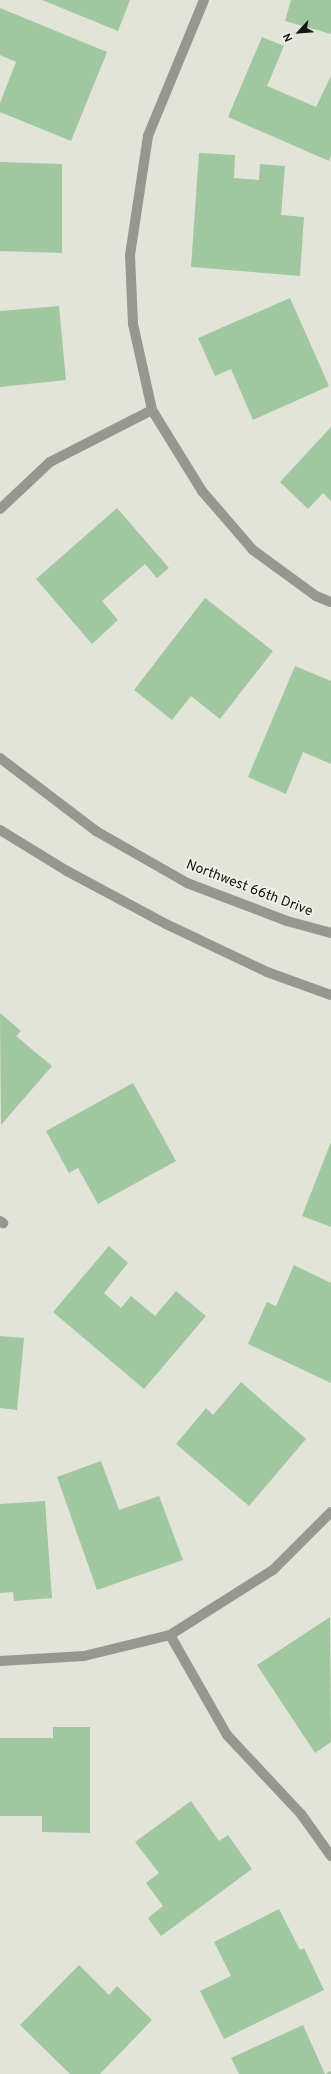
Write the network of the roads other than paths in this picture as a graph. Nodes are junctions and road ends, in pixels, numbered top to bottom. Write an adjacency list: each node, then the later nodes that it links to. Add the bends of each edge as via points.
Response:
1 (204, 0): 2 (street, via 148,136 130,255 133,324)
2 (152, 410): 3 (street, via 50,462); 4 (street, via 202,491 253,550 316,596)
3 (0, 509)
4 (331, 602)
5 (0, 758): 7 (street, Northwest 66th Drive, via 96,831 187,883 287,921)
6 (0, 830): 8 (street, via 67,871 166,924 267,972)
7 (331, 932)
8 (331, 995)
9 (331, 1512): 10 (street, via 273,1570)
10 (170, 1635): 11 (street, via 84,1656); 12 (street, via 227,1735 301,1814)
11 (0, 1661)
12 (331, 1856)

